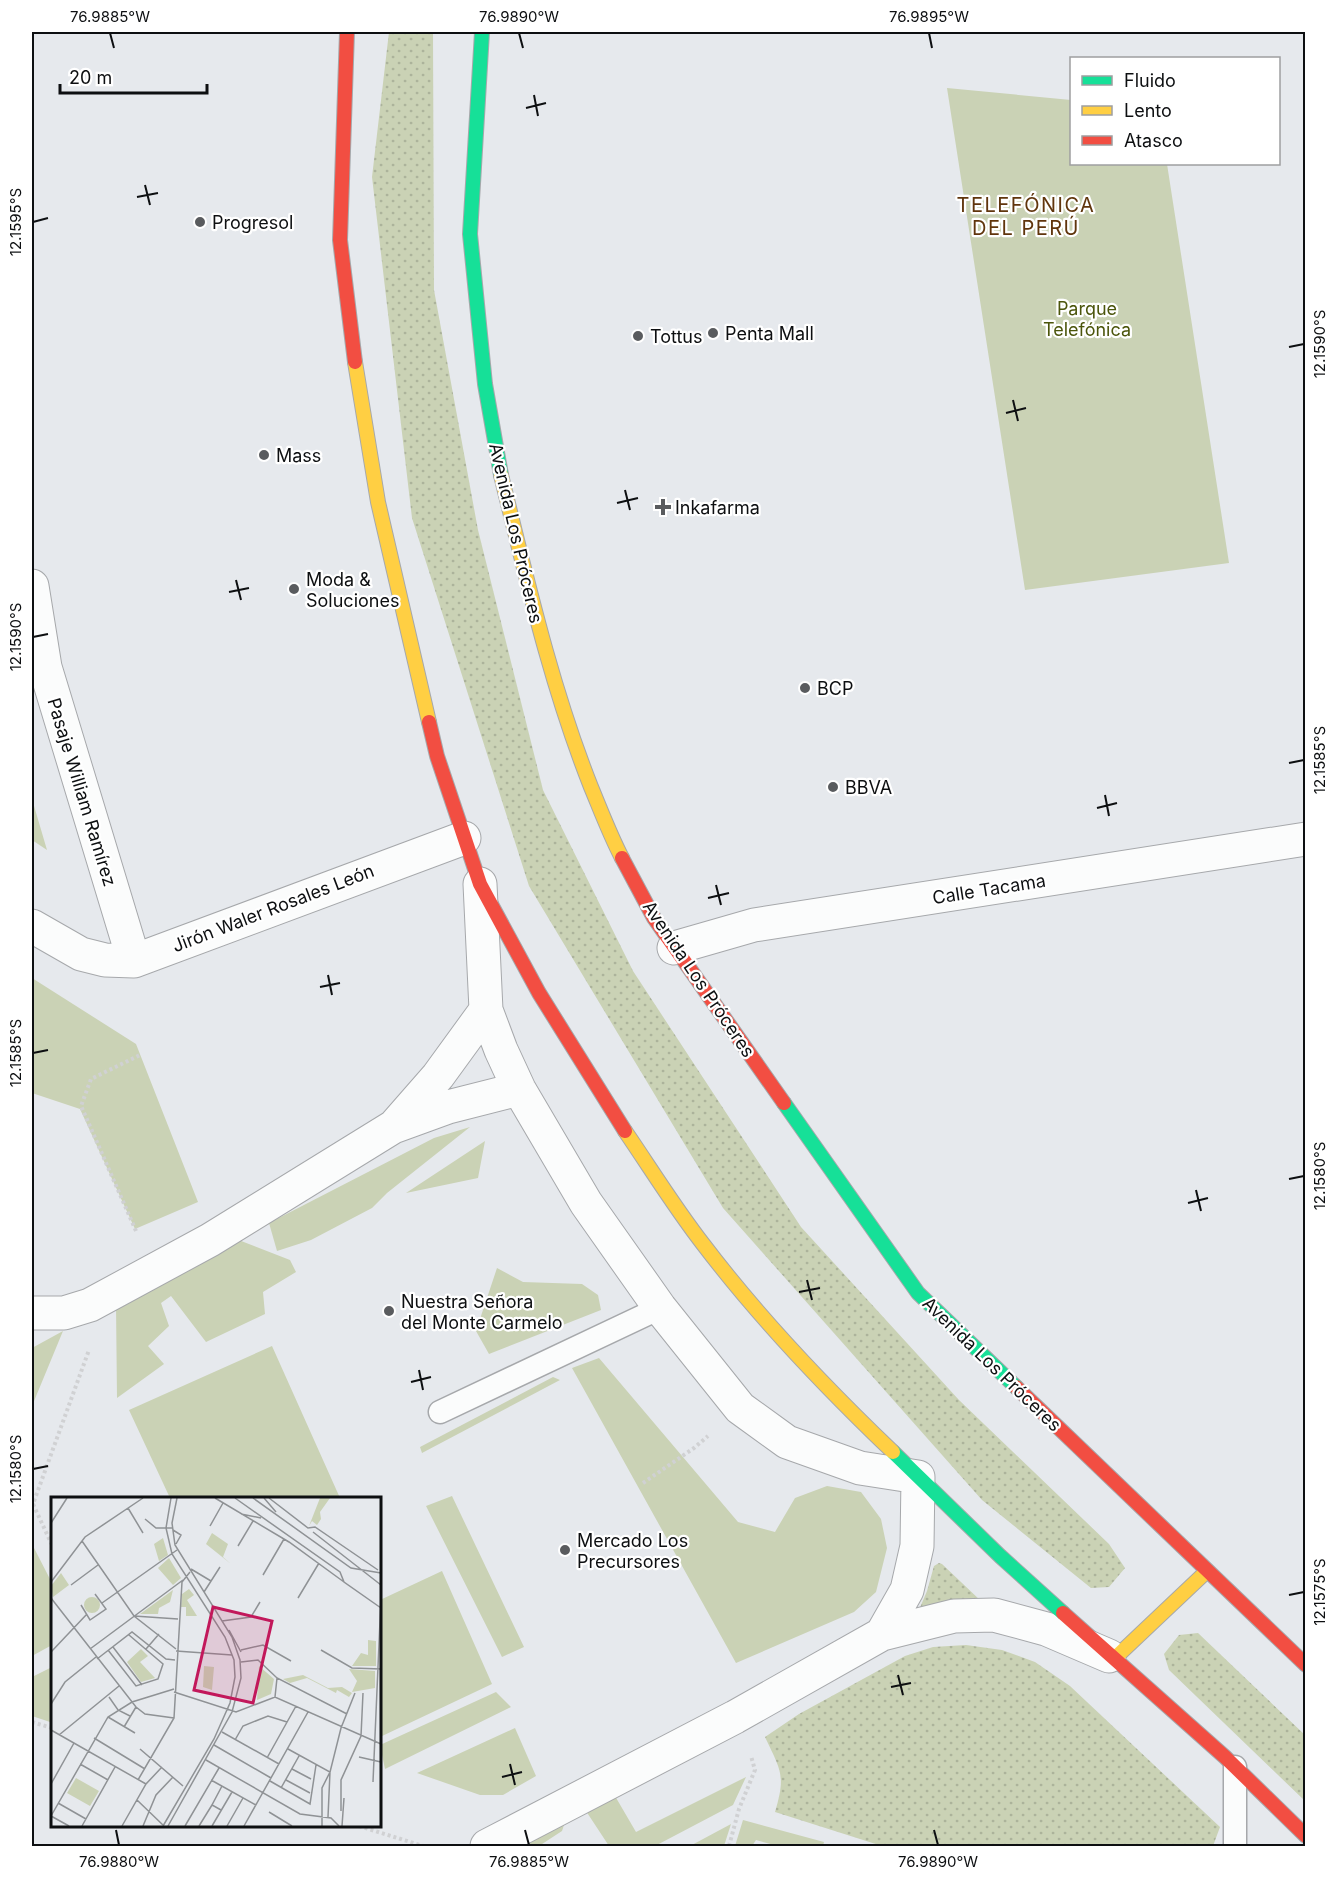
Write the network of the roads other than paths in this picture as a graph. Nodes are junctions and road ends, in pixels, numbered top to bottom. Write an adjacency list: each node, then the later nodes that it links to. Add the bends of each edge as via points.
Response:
1 (347, 32): 4 (main road, via 340,240 360,398 378,502 437,756)
2 (482, 32): 8 (main road, Avenida Los Próceres, via 470,234 485,384 501,475 539,631 575,746 613,841)
3 (32, 586): 9 (street, Pasaje William Ramírez, via 45,667)
4 (464, 838): 6 (main road); 9 (street, Jirón Waler Rosales León)
5 (1305, 839): 8 (street, Calle Tacama, via 754,925)
6 (480, 884): 10 (street); 16 (main road, via 539,993 616,1119 702,1242 829,1391)
7 (32, 926): 9 (street, Jirón Waler Rosales León, via 81,954)
8 (674, 948): 17 (main road, Avenida Los Próceres, via 918,1293)
9 (134, 961)
10 (486, 1011): 11 (street); 12 (street)
11 (519, 1089): 12 (street, via 448,1107); 13 (street, via 586,1203)
12 (393, 1128): 14 (street, via 210,1240 90,1305 64,1313)
13 (660, 1308): 15 (lane); 16 (street, via 740,1408 787,1442 860,1468)
14 (32, 1313)
15 (440, 1412)
16 (918, 1477): 18 (street, via 917,1546 907,1590); 19 (main road)
17 (1207, 1571): 19 (main road); 20 (main road, Avenida Los Próceres)
18 (882, 1634): 19 (street, via 954,1616 994,1615 1046,1629); 23 (street, via 735,1717)
19 (1115, 1658): 21 (main road)
20 (1305, 1665)
21 (1235, 1767): 22 (main road); 24 (lane)
22 (1305, 1836)
23 (487, 1846)
24 (1235, 1846)

